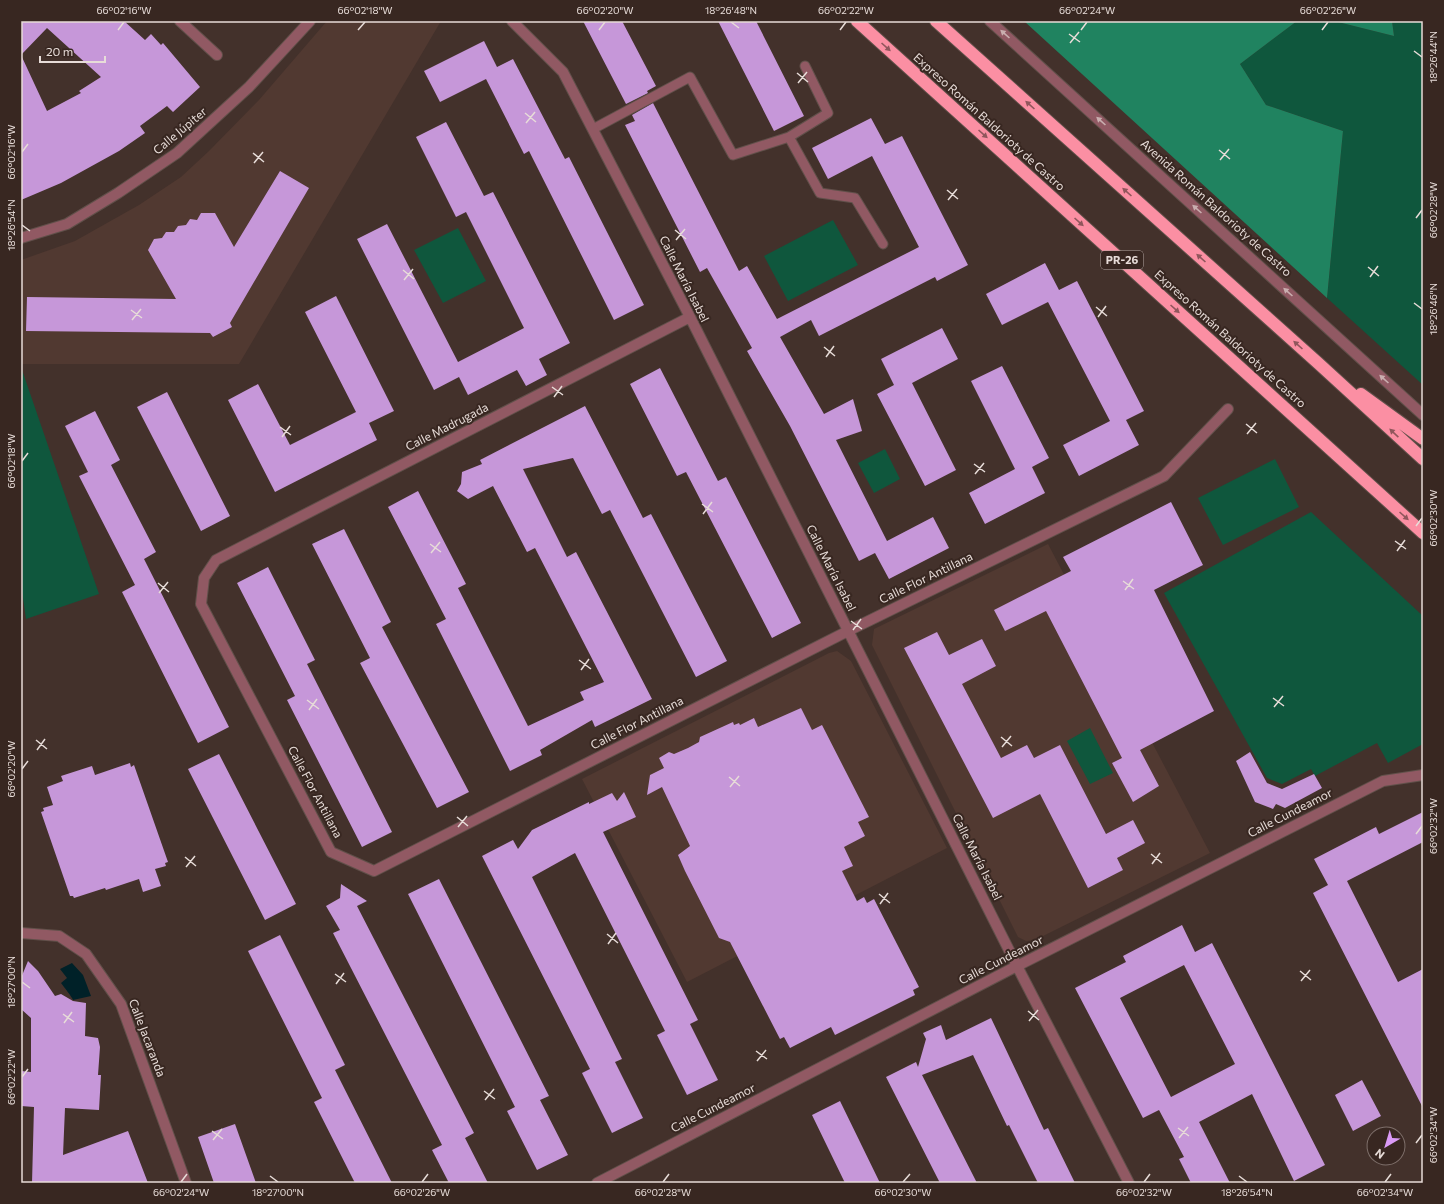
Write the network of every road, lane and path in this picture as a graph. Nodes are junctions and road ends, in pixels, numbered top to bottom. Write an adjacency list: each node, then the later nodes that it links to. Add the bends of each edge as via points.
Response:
1 (180, 21): 7 (street)
2 (310, 21): 11 (street, Calle Júpiter, via 249,87 177,153 67,224)
3 (512, 21): 9 (street, Calle María Isabel, via 563,72)
4 (857, 21): 19 (highway, Expreso Román Baldorioty de Castro / PR-26, one-way to 19)
5 (936, 21): 14 (highway, one-way to 5)
6 (990, 21): 16 (street, Avenida Román Baldorioty de Castro, one-way to 6)
7 (217, 55)
8 (805, 66): 10 (lane, via 828,113)
9 (593, 129): 10 (lane, via 690,77 733,155); 13 (street, Calle María Isabel)
10 (789, 137): 12 (lane, via 820,193 855,198)
11 (21, 238)
12 (883, 244)
13 (690, 317): 20 (street, Calle Madrugada); 21 (street, Calle María Isabel)
14 (1318, 363): 17 (highway); 18 (highway, one-way to 14)
15 (1228, 409): 21 (street, Calle Flor Antillana, via 1164,476)
16 (1423, 415)
17 (1423, 439)
18 (1423, 459)
19 (1423, 533)
20 (216, 560): 21 (street, Calle Flor Antillana, via 204,578 201,604 332,852 374,871)
21 (848, 630): 24 (street, Calle María Isabel)
22 (1423, 774): 24 (street, Calle Cundeamor, via 1383,781)
23 (21, 933): 25 (street, Calle Jacaranda, via 59,936 86,954 121,1004)
24 (1017, 966): 26 (street, Calle Cundeamor); 27 (street, Calle María Isabel)
25 (186, 1183)
26 (597, 1183)
27 (1129, 1183)

